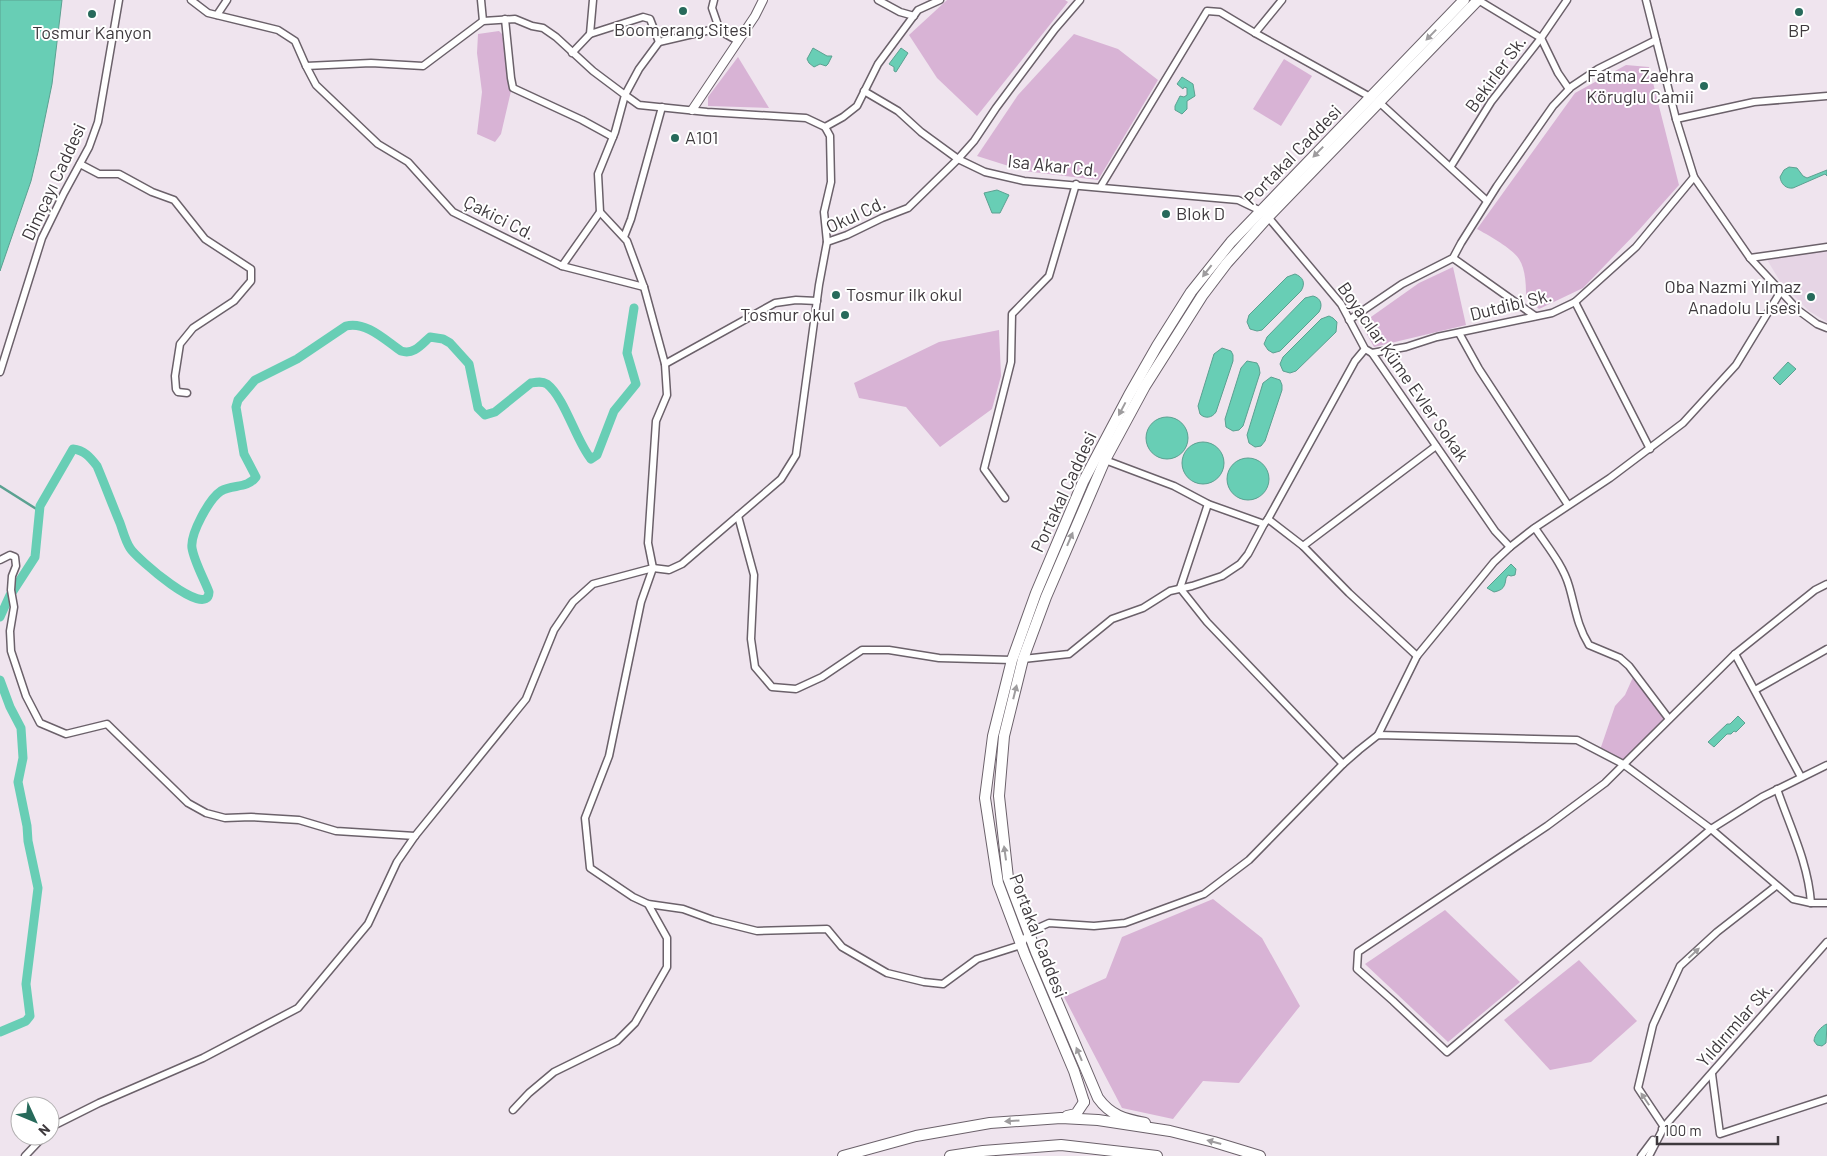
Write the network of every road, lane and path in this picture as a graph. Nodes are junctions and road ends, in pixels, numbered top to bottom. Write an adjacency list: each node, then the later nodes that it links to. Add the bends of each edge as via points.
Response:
1 (120, 0): 40 (street, Dimçayı Caddesi, via 98,122)
2 (191, 0): 16 (street, Çakici Cd.)
3 (227, 0): 16 (street)
4 (481, 0): 19 (street)
5 (593, 0): 21 (street)
6 (714, 0): 20 (street, via 712,8)
7 (763, 0): 25 (street)
8 (878, 0): 17 (street)
9 (940, 0): 17 (street, via 918,10)
10 (1080, 0): 39 (street, Okul Cd.)
11 (1282, 0): 22 (street)
12 (1464, 0): 33 (main road, Portakal Caddesi, one-way to 33)
13 (1478, 0): 23 (street); 33 (main road, Portakal Caddesi)
14 (1566, 0): 23 (street, Bekirler Sk.)
15 (1646, 0): 24 (street)
16 (216, 15): 28 (street, Çakici Cd., via 278,30 295,41)
17 (914, 16): 30 (street, via 878,64)
18 (505, 18): 19 (street); 27 (street, via 515,18 543,28); 38 (street, via 513,88)
19 (483, 20): 28 (street, via 423,66 371,63)
20 (719, 28): 25 (street); 26 (street)
21 (590, 34): 26 (street, via 643,17 650,19); 27 (street)
22 (1255, 34): 33 (street); 44 (street, via 1220,12 1207,11)
23 (1541, 38): 29 (street); 41 (street, Bekirler Sk., via 1491,102)
24 (1656, 40): 29 (street, via 1598,69); 36 (street)
25 (738, 41): 35 (street)
26 (659, 42): 31 (street)
27 (572, 53): 31 (street)
28 (306, 66): 53 (street, Çakici Cd., via 316,85 378,144 408,162 453,212)
29 (1569, 88): 45 (street)
30 (864, 91): 37 (street, via 857,106); 39 (street, Isa Akar Cd., via 898,111)
31 (625, 95): 34 (street, via 639,105); 38 (street)
32 (1827, 96): 36 (street, via 1754,102)
33 (1376, 100): 41 (street); 47 (main road, Portakal Caddesi)
34 (662, 107): 35 (street); 48 (street)
35 (692, 110): 37 (street, via 806,118)
36 (1676, 119): 42 (street)
37 (825, 127): 49 (street, via 830,136 831,182 824,212)
38 (613, 137): 46 (street, via 598,174)
39 (958, 160): 43 (street, Isa Akar Cd., via 985,172 1024,181); 49 (street, Okul Cd., via 908,208)
40 (80, 164): 65 (street, Dimçayı Caddesi, via 42,238); 66 (street, via 99,174 119,174 174,200 206,239 251,269 251,281 234,300 192,328 180,344 176,389)
41 (1451, 166): 45 (street)
42 (1694, 177): 52 (street); 57 (street, Dutdibi Sk., via 1636,247)
43 (1076, 184): 44 (street, Isa Akar Cd.); 70 (street, via 1049,276 1012,314 1011,362 984,469)
44 (1101, 186): 47 (street, Isa Akar Cd., via 1238,200)
45 (1487, 201): 51 (street)
46 (600, 212): 48 (street); 53 (street)
47 (1265, 214): 59 (street, Boyacılar Küme Evler Sokak, via 1341,304); 69 (main road, Portakal Caddesi, via 1231,242 1191,292 1157,346)
48 (624, 237): 54 (street)
49 (827, 242): 56 (street, Okul Cd.)
50 (1827, 246): 52 (street)
51 (1453, 258): 58 (street); 59 (street, via 1402,284)
52 (1750, 258): 55 (street)
53 (562, 266): 54 (street, Çakici Cd.)
54 (644, 287): 64 (street)
55 (1781, 291): 60 (street, via 1798,310); 68 (street, via 1730,372 1683,424)
56 (817, 301): 64 (street, via 775,303); 73 (street, Okul Cd., via 796,456 782,479)
57 (1575, 302): 58 (street, Dutdibi Sk., via 1552,313); 68 (street)
58 (1535, 316): 61 (street, Dutdibi Sk.)
59 (1349, 320): 62 (street, Boyacılar Küme Evler Sokak)
60 (1827, 328)
61 (1459, 333): 63 (street, Dutdibi Sk.); 72 (street)
62 (1365, 349): 63 (street, Boyacılar Küme Evler Sokak); 74 (street)
63 (1372, 353): 67 (street, Boyacılar Küme Evler Sokak)
64 (665, 364): 79 (street, via 667,395 656,421 648,543)
65 (0, 372)
66 (187, 392)
67 (1436, 446): 76 (street); 77 (street, Boyacılar Küme Evler Sokak, via 1495,531)
68 (1650, 449): 72 (street)
69 (1101, 458): 71 (street, via 1174,486); 85 (main road, Portakal Caddesi, one-way to 69); 86 (main road, Portakal Caddesi, via 1084,482 1044,574)
70 (1005, 498)
71 (1208, 504): 74 (street); 81 (street)
72 (1568, 505): 75 (street)
73 (738, 516): 79 (street, Okul Cd., via 682,564 669,570); 86 (street, via 754,575 751,639 756,667 772,687 796,689 822,677 862,650 889,650 939,658)
74 (1266, 522): 76 (street); 81 (street, via 1240,564 1222,576)
75 (1535, 528): 77 (street); 88 (street, via 1564,573 1578,623 1589,645 1620,658 1629,666)
76 (1303, 546): 84 (street)
77 (1510, 547): 84 (street)
78 (0, 560): 96 (street, via 10,555 15,557 11,651 26,696 40,722 66,734 107,724 188,803 206,813 225,818 299,820 336,831)
79 (653, 568): 96 (street, Okul Cd., via 593,584 573,602 554,630 526,699); 100 (street, via 642,602 608,756 584,818 590,868)
80 (1827, 584): 83 (street)
81 (1180, 588): 85 (street, via 1143,608 1112,619 1069,654); 90 (street, via 1207,622)
82 (1827, 649): 87 (street)
83 (1735, 654): 87 (street); 88 (street)
84 (1417, 656): 89 (street)
85 (1023, 659): 86 (street); 101 (main road, Portakal Caddesi, one-way to 85, via 1008,878 998,796 1004,736)
86 (1012, 660): 103 (main road, Portakal Caddesi, via 993,736 985,798 998,883)
87 (1755, 690): 93 (street)
88 (1669, 719): 91 (street)
89 (1378, 736): 90 (street); 91 (street, via 1577,740)
90 (1343, 764): 101 (street, via 1249,860 1204,894 1125,923 1094,926 1049,923)
91 (1623, 764): 95 (street); 95 (street, via 1605,783 1547,826 1358,952 1357,969 1447,1052)
92 (1827, 765): 93 (street)
93 (1801, 777): 94 (street)
94 (1777, 789): 95 (street); 98 (street, via 1803,859)
95 (1711, 829): 97 (street)
96 (416, 836): 108 (street, Okul Cd., via 397,862 368,924 298,1008 203,1058)
97 (1776, 886): 98 (street, via 1793,899); 109 (street, one-way to 97, via 1638,1088 1653,1025 1680,966)
98 (1811, 903): 99 (street)
99 (1827, 903)
100 (648, 904): 103 (street, via 683,910 757,931 827,929 842,947 888,973 924,982 943,984 977,959); 106 (street, via 667,938 667,967 635,1023 617,1041 554,1072)
101 (1029, 932): 103 (street); 110 (main road, Portakal Caddesi, one-way to 101, via 1115,1115 1105,1108)
102 (1827, 942): 104 (street, Yıldırımlar Sk.)
103 (1022, 945): 107 (main road, Portakal Caddesi, via 1084,1102 1076,1114)
104 (1712, 1074): 105 (street, via 1720,1134); 109 (street, Yıldırımlar Sk.)
105 (1827, 1099)
106 (513, 1110)
107 (1061, 1118): 110 (main road); 114 (main road, one-way to 114, via 990,1123 916,1136)
108 (60, 1122)
109 (1664, 1127): 118 (street); 119 (street)
110 (1170, 1131): 117 (main road, one-way to 110)
111 (34, 1146): 113 (street)
112 (1120, 1154): 115 (main road, via 1061,1145 983,1150); 116 (main road)
113 (25, 1156)
114 (843, 1156)
115 (950, 1156)
116 (1158, 1156)
117 (1260, 1156)
118 (1641, 1156)
119 (1649, 1156)

